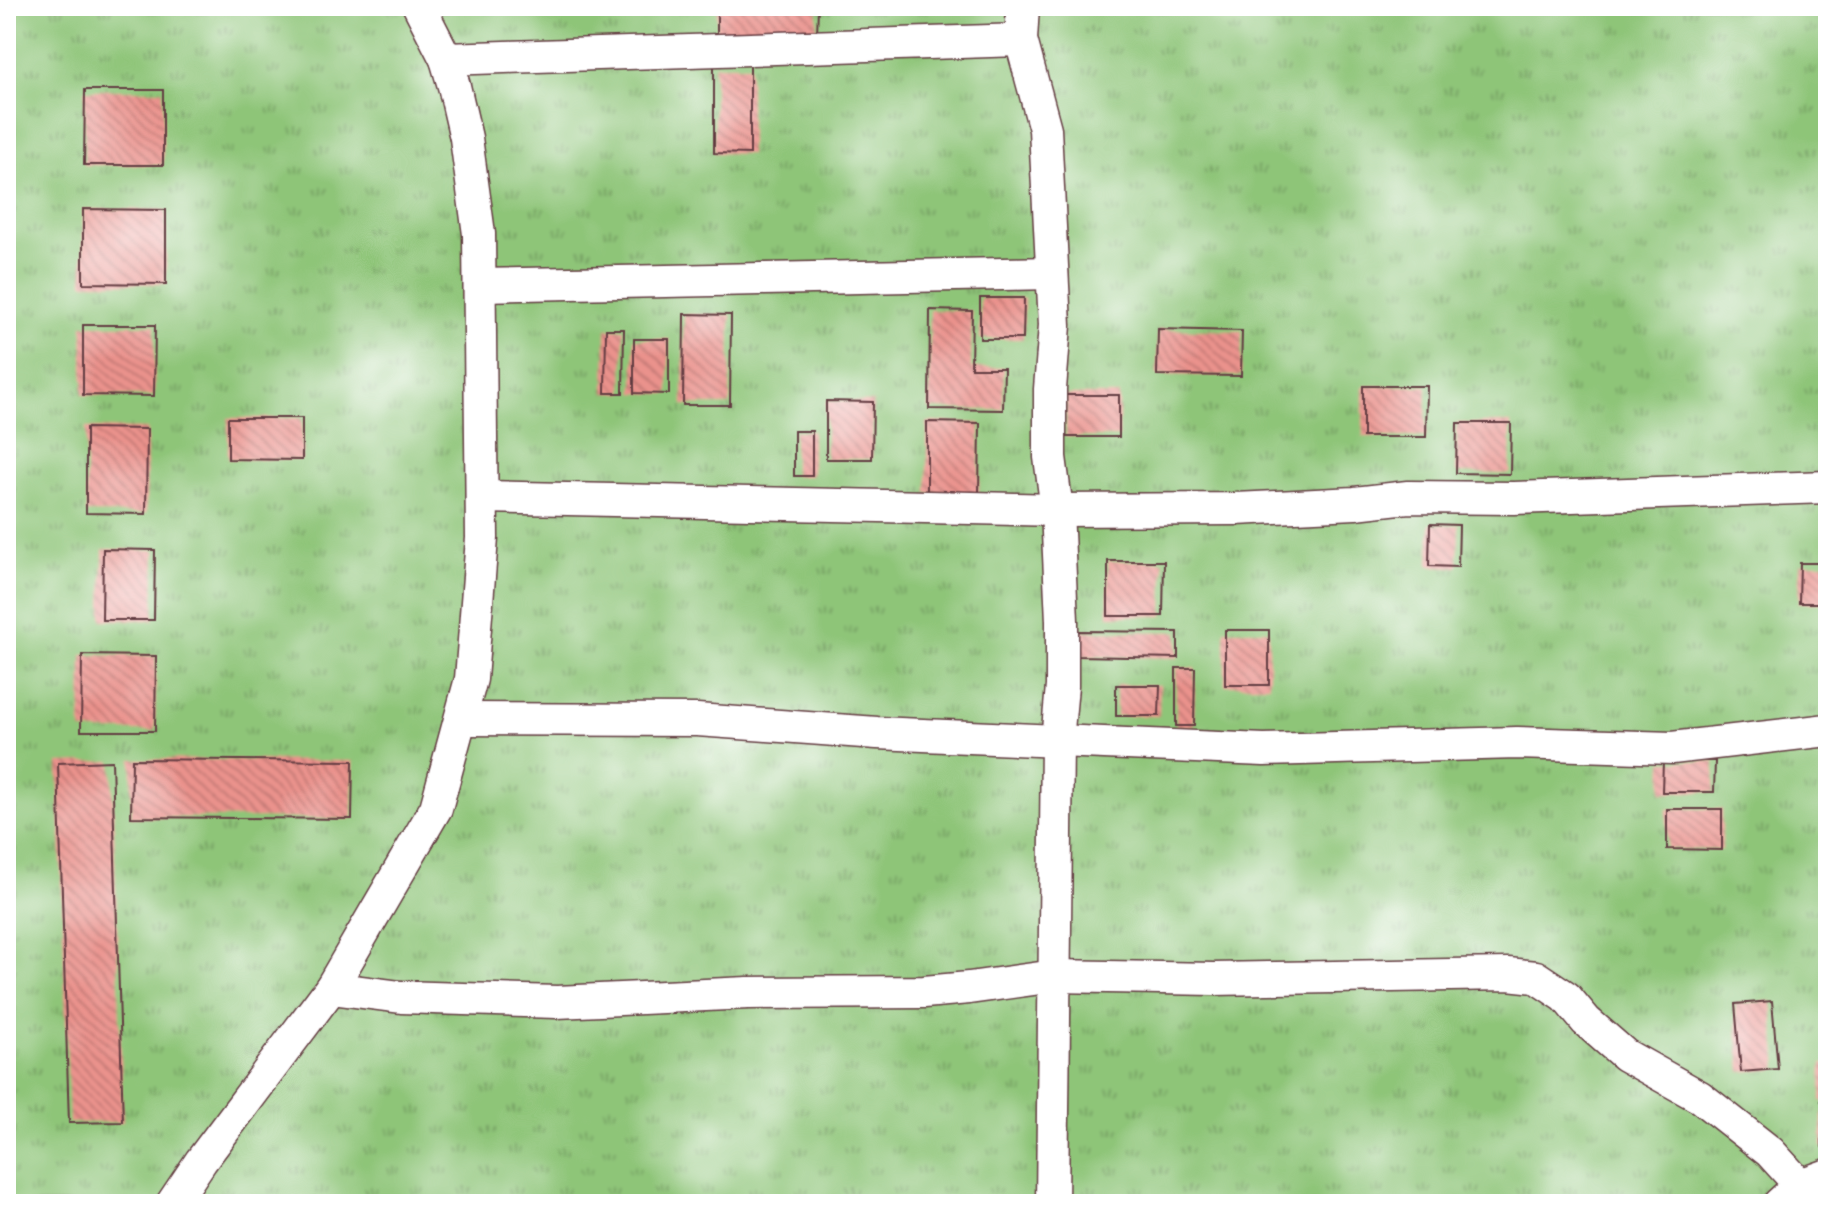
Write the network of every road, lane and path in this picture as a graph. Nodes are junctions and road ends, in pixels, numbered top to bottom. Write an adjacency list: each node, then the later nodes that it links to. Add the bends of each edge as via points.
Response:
1 (419, 6): 4 (street)
2 (1023, 6): 3 (street)
3 (1021, 40): 4 (street); 5 (street, via 1045,129)
4 (446, 59): 6 (street, via 466,138)
5 (1052, 273): 6 (street); 9 (street, via 1050,457)
6 (480, 285): 8 (street)
7 (1828, 487): 9 (street, via 1408,497 1236,509)
8 (482, 497): 9 (street); 10 (street, via 471,679)
9 (1057, 510): 12 (street, via 1062,686)
10 (461, 719): 12 (street, via 697,720); 14 (street, via 436,808)
11 (1828, 730): 12 (street, via 1672,748 1517,743 1264,750)
12 (1057, 741): 13 (street)
13 (1055, 976): 14 (street, via 924,992 557,1002 401,997); 15 (street, via 1536,977 1566,997 1625,1055 1700,1097 1770,1152); 17 (street)
14 (331, 988): 16 (street)
15 (1802, 1188)
16 (172, 1204)
17 (1052, 1204)

